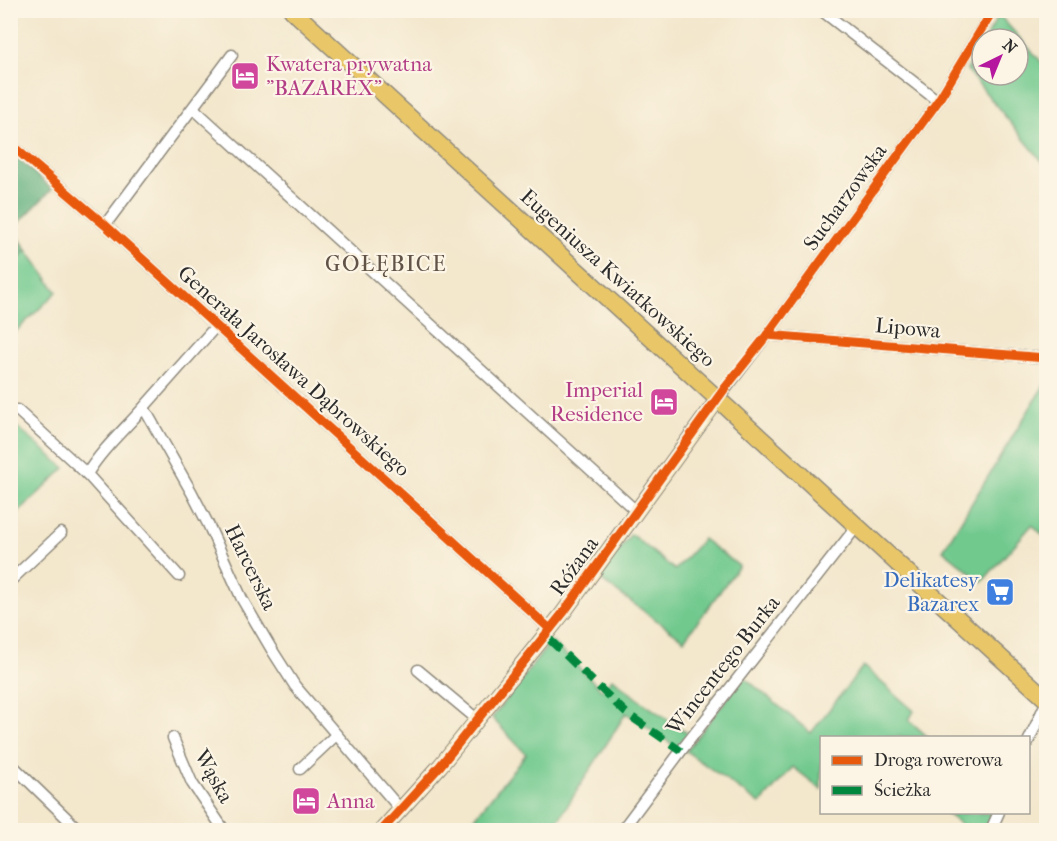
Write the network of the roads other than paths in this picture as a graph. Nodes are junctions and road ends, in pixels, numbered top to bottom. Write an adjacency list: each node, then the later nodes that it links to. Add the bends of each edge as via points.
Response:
1 (292, 10): 12 (main road, Eugeniusza Kwiatkowskiego)
2 (821, 10): 5 (street)
3 (993, 10): 5 (street, Sucharzowska)
4 (232, 55): 6 (street)
5 (938, 101): 10 (street, Sucharzowska)
6 (193, 108): 8 (street); 16 (street)
7 (10, 144): 8 (street, Generała Jarosława Dąbrowskiego)
8 (105, 225): 9 (street, Generała Jarosława Dąbrowskiego)
9 (217, 326): 13 (street); 21 (street, Generała Jarosława Dąbrowskiego)
10 (767, 335): 11 (street, Lipowa); 12 (street, Sucharzowska)
11 (1047, 358)
12 (718, 399): 16 (street, Różana); 17 (main road, Eugeniusza Kwiatkowskiego)
13 (144, 408): 15 (street); 25 (street, Harcerska, via 192,492 242,599 295,686)
14 (17, 410): 15 (street)
15 (87, 474): 19 (street)
16 (636, 511): 21 (street, Różana)
17 (857, 525): 23 (main road, Eugeniusza Kwiatkowskiego); 35 (street, Wincentego Burka)
18 (61, 533): 20 (street)
19 (179, 576)
20 (10, 581)
21 (550, 629): 24 (street, Różana)
22 (418, 670): 24 (street)
23 (1046, 697): 27 (street)
24 (478, 720): 30 (street, Różana)
25 (336, 735): 28 (street); 30 (street, Harcerska)
26 (173, 738): 33 (street, Wąska, via 192,783)
27 (1030, 739)
28 (300, 769)
29 (13, 770): 32 (street)
30 (401, 810): 34 (street, Różana)
31 (999, 814): 36 (street)
32 (80, 831)
33 (224, 831)
34 (382, 831)
35 (622, 831)
36 (991, 831)

